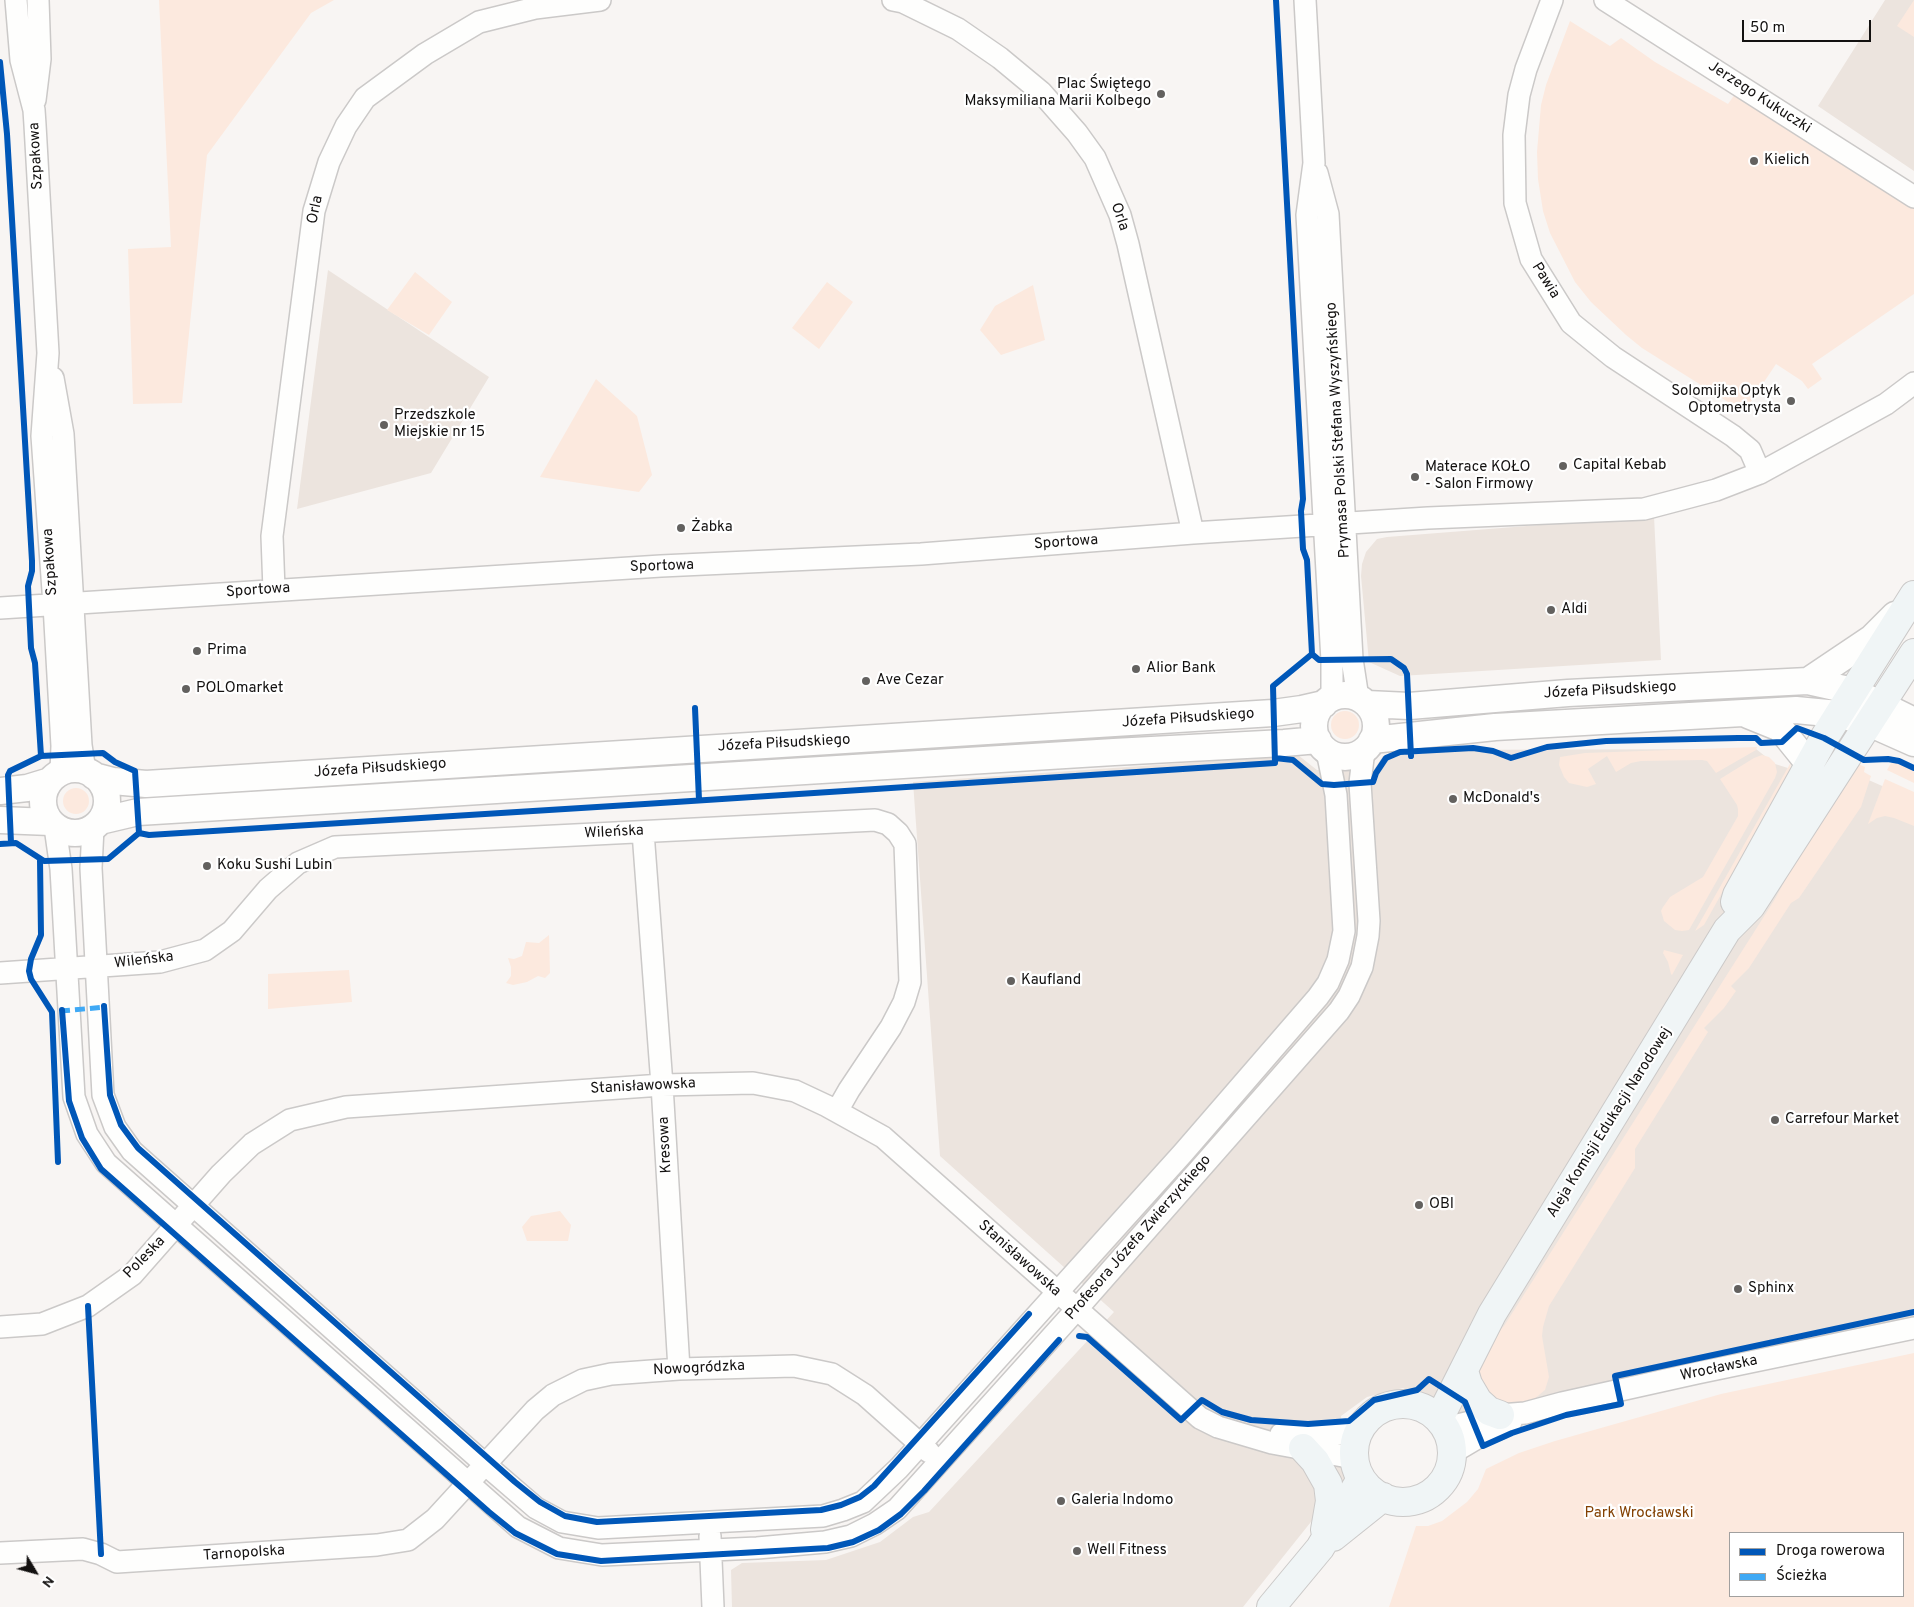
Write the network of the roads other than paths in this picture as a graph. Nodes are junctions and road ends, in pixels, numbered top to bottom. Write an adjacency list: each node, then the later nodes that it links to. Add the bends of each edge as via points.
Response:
1 (16, 0): 8 (street, Szpakowa, via 21,60)
2 (38, 0): 8 (street, Szpakowa, via 40,59)
3 (600, 0): 14 (street, Orla, via 535,8 479,22 425,54 366,98 346,126 329,162 314,211 272,536)
4 (893, 0): 13 (street, Orla, via 958,29 1000,58 1041,92 1095,158 1125,234)
5 (1305, 0): 12 (street, Prymasa Polski Stefana Wyszyńskiego, via 1314,163 1307,215)
6 (1552, 0): 11 (street, Pawia, via 1526,69 1514,135 1514,203 1531,258 1571,323 1613,357 1733,436 1750,450)
7 (1605, 0): 9 (street, Jerzego Kukuczki)
8 (34, 110): 16 (street, Szpakowa, via 48,352 42,436)
9 (1914, 197)
10 (1914, 383): 11 (street, via 1886,404)
11 (1760, 473): 12 (street, via 1716,490 1644,509)
12 (1334, 525): 13 (street, Sportowa); 21 (street, Prymasa Polski Stefana Wyszyńskiego)
13 (1193, 533): 14 (street, Sportowa, via 921,554)
14 (274, 590): 16 (street, Sportowa)
15 (1914, 595): 19 (street, via 1872,638); 20 (main road, Aleja Komisji Edukacji Narodowej)
16 (64, 605): 17 (street, Sportowa); 30 (street, Szpakowa, via 82,745)
17 (0, 608)
18 (1914, 653): 24 (main road, Aleja Komisji Edukacji Narodowej)
19 (1808, 681): 20 (street, Józefa Piłsudskiego); 21 (street, Józefa Piłsudskiego, via 1409,706)
20 (1853, 691): 23 (main road, Aleja Komisji Edukacji Narodowej); 24 (street, Józefa Piłsudskiego)
21 (1345, 701): 27 (street, via 1318,712 1315,730); 28 (street, via 1372,712 1376,731); 30 (street, Józefa Piłsudskiego, via 1254,714 146,784)
22 (1740, 712): 23 (street, Józefa Piłsudskiego, via 1796,710); 28 (street, Józefa Piłsudskiego, via 1495,727); 29 (street, via 1780,728)
23 (1838, 714): 24 (street, Józefa Piłsudskiego); 29 (main road, Aleja Komisji Edukacji Narodowej)
24 (1875, 714): 25 (street); 26 (street); 36 (main road, Aleja Komisji Edukacji Narodowej, via 1751,906)
25 (1914, 721)
26 (1914, 743)
27 (1322, 745): 28 (street, via 1342,756 1357,754); 33 (street, Józefa Piłsudskiego, via 1284,743 1104,752 138,812); 44 (street, Profesora Józefa Zwierzyckiego, via 1336,795 1344,931 1334,973 1318,997 1183,1153)
28 (1368, 745): 45 (street, Profesora Józefa Zwierzyckiego, via 1360,783 1368,936 1362,967 1349,996)
29 (1809, 764): 36 (main road, Aleja Komisji Edukacji Narodowej, via 1737,895)
30 (72, 775): 31 (street, Józefa Piłsudskiego, via 28,788); 33 (street, via 101,783 106,797 105,812); 34 (street, via 44,791 42,802)
31 (0, 791)
32 (0, 820): 34 (street, via 30,820)
33 (97, 824): 34 (street, via 74,834); 37 (street, Profesora Józefa Zwierzyckiego, via 91,868)
34 (53, 825): 38 (street, Profesora Józefa Zwierzyckiego, via 61,869)
35 (643, 832): 37 (street, Wileńska, via 335,847 298,864 268,889 232,931 205,950 160,962); 40 (street, Kresowa); 41 (street, Wileńska, via 875,820 888,824 898,833 905,844 910,982 891,1026)
36 (1727, 930): 46 (main road, Aleja Komisji Edukacji Narodowej)
37 (98, 967): 38 (street, Wileńska); 42 (street, Profesora Józefa Zwierzyckiego, via 103,1095 115,1127 132,1151)
38 (65, 968): 39 (street, Wileńska); 43 (street, Profesora Józefa Zwierzyckiego, via 74,1097 87,1134 106,1163)
39 (0, 973)
40 (662, 1085): 41 (street, Stanisławowska, via 753,1083 795,1091); 42 (street, Stanisławowska, via 346,1107 290,1120 252,1144); 49 (street, Kresowa)
41 (837, 1111): 44 (street, Stanisławowska, via 883,1137)
42 (193, 1206): 43 (street, Stanisławowska); 58 (street, Profesora Józefa Zwierzyckiego)
43 (176, 1225): 47 (street, Poleska, via 132,1274 88,1306 42,1324); 60 (street, Profesora Józefa Zwierzyckiego)
44 (1057, 1292): 45 (street, Stanisławowska); 55 (street, Profesora Józefa Zwierzyckiego)
45 (1076, 1310): 54 (street, Stanisławowska, via 1200,1418); 57 (street, Profesora Józefa Zwierzyckiego)
46 (1492, 1314): 50 (main road, Aleja Komisji Edukacji Narodowej); 52 (main road, Aleja Komisji Edukacji Narodowej)
47 (0, 1327)
48 (1914, 1328): 51 (street, Wrocławska)
49 (679, 1369): 55 (street, Nowogródzka, via 794,1366 832,1374 865,1395); 58 (street, Nowogródzka, via 610,1374 583,1380 553,1395 535,1410)
50 (1464, 1371): 51 (main road, via 1478,1401 1490,1411); 52 (main road, Aleja Komisji Edukacji Narodowej)
51 (1512, 1414): 52 (street, Wrocławska)
52 (1439, 1427): 53 (main road, via 1405,1404 1385,1408 1367,1420); 61 (main road, via 1450,1466 1444,1479 1424,1497 1410,1501)
53 (1359, 1432): 54 (street); 59 (main road, via 1356,1441)
54 (1246, 1435): 56 (street, Stanisławowska)
55 (920, 1443): 57 (street, Nowogródzka); 62 (street, Profesora Józefa Zwierzyckiego, via 877,1490 863,1502 843,1510 823,1516)
56 (1303, 1448): 59 (street, Stanisławowska, via 1348,1457); 63 (main road, via 1322,1471 1330,1494)
57 (941, 1462): 64 (street, Profesora Józefa Zwierzyckiego, via 896,1509 851,1536 825,1542)
58 (486, 1465): 60 (street, Nowogródzka); 62 (street, Profesora Józefa Zwierzyckiego, via 536,1508 562,1522 598,1528)
59 (1358, 1469): 61 (main road, via 1371,1490); 63 (main road)
60 (468, 1484): 64 (street, Profesora Józefa Zwierzyckiego, via 518,1527 559,1548 602,1555); 65 (street, Tarnopolska, via 435,1519 408,1540 377,1545 118,1562 84,1549)
61 (1383, 1498): 63 (main road)
62 (710, 1523): 64 (street)
63 (1320, 1548): 67 (main road)
64 (711, 1549): 66 (street)
65 (0, 1553)
66 (714, 1607)
67 (1272, 1607)

